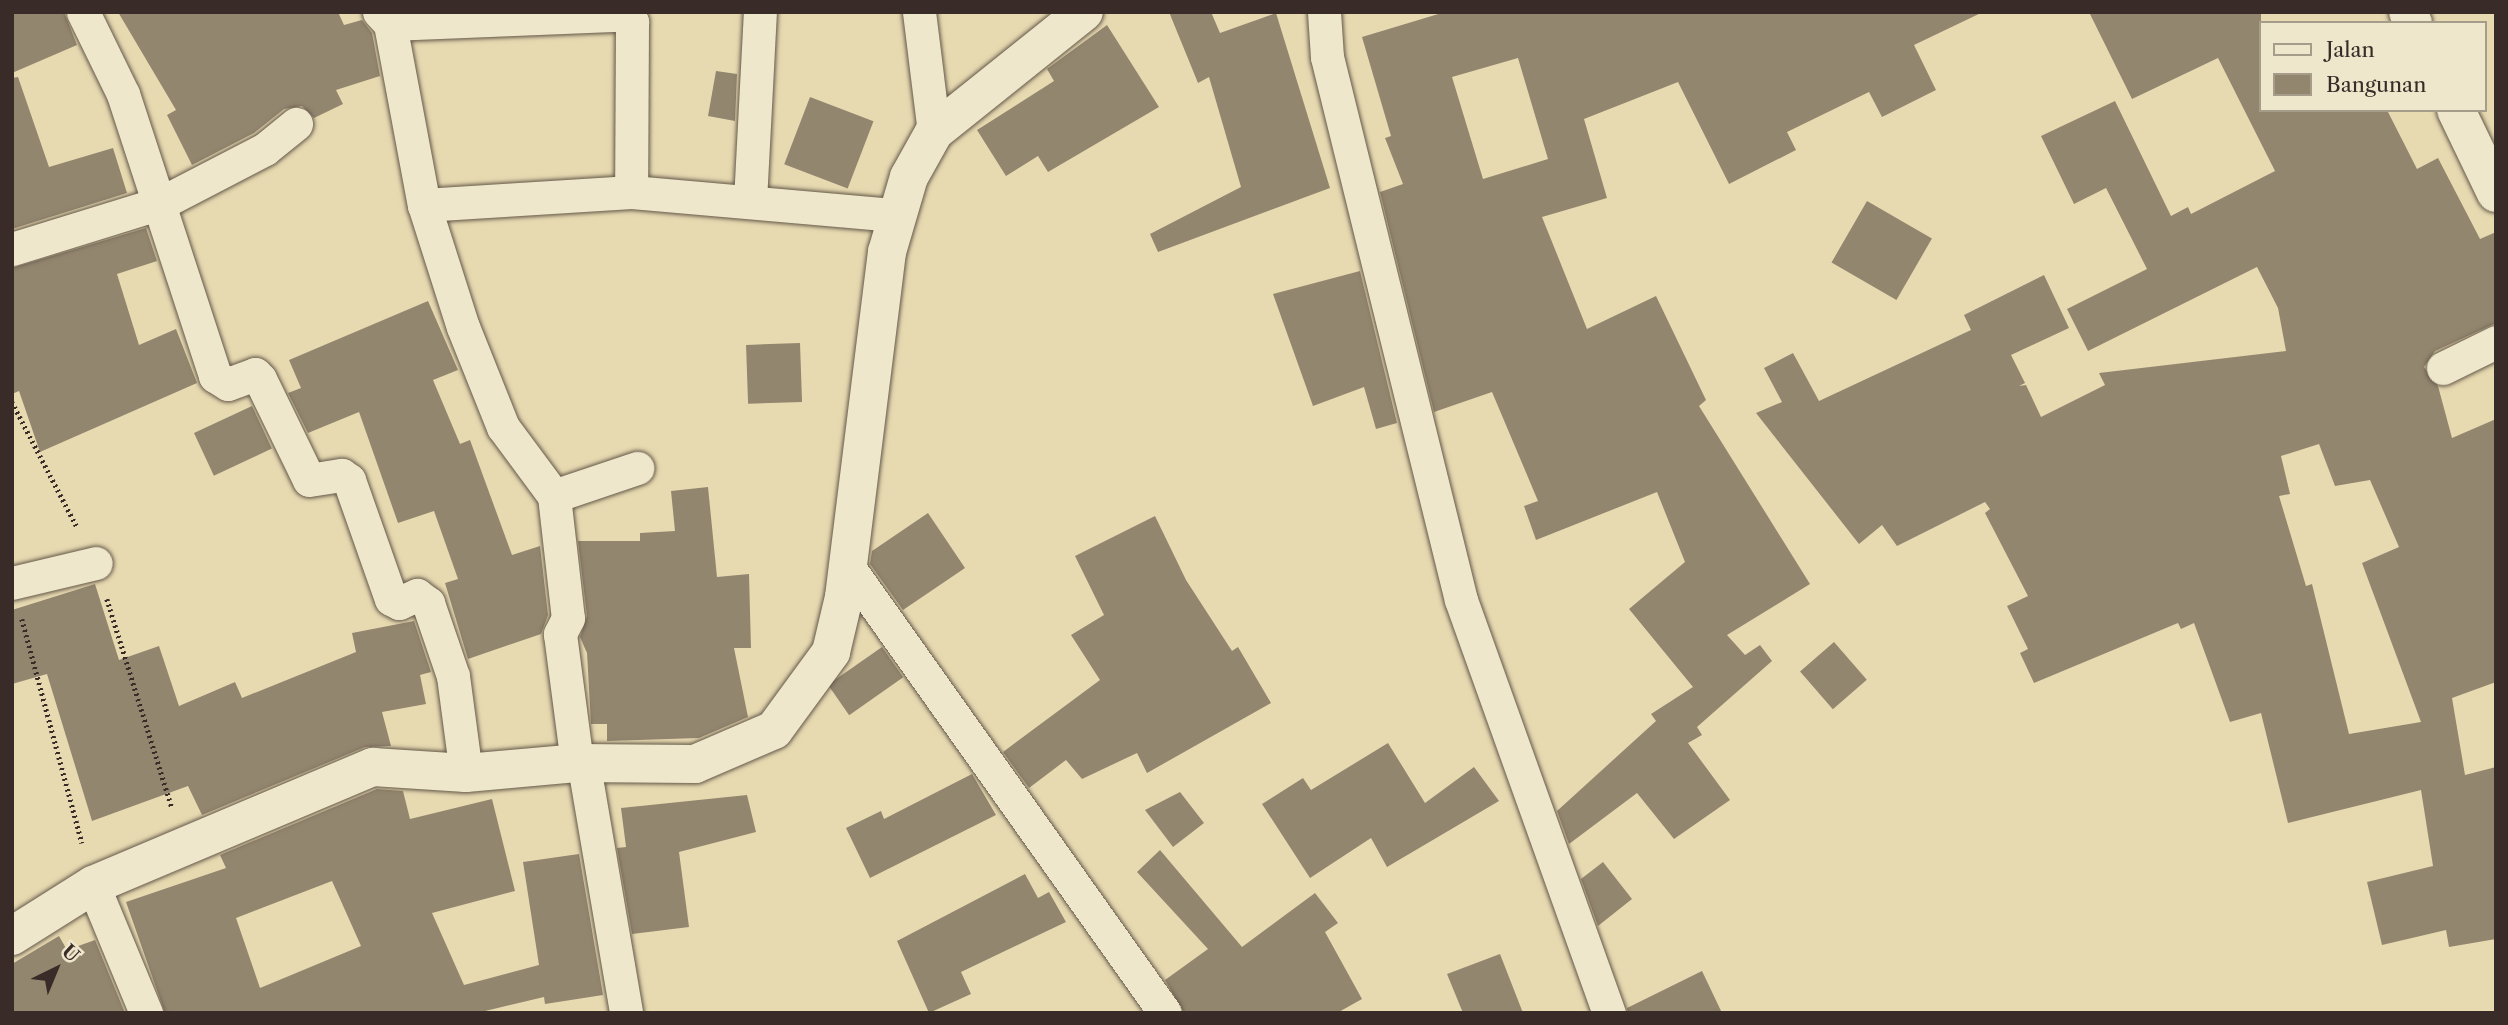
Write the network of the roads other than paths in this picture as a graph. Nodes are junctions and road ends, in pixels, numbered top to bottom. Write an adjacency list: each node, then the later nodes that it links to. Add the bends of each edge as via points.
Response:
1 (83, 12): 13 (street, via 109,58)
2 (760, 12): 12 (street)
3 (919, 12): 9 (street)
4 (1084, 12): 9 (street)
5 (1324, 12): 31 (street, via 1327,57 1461,600)
6 (385, 18): 10 (street, via 610,15 632,22); 14 (street)
7 (2457, 112): 11 (street)
8 (296, 124): 13 (street, via 265,149)
9 (934, 132): 15 (street)
10 (631, 192): 12 (street); 14 (street)
11 (2496, 192)
12 (750, 201): 15 (street)
13 (161, 203): 16 (street); 25 (street, via 215,376 228,384 255,374 260,379 309,480 342,475 349,480 391,599 399,603 417,595 428,603 453,676)
14 (424, 205): 20 (street, via 503,426)
15 (896, 215): 22 (street)
16 (12, 250)
17 (2496, 342): 18 (street)
18 (2443, 368)
19 (637, 468): 20 (street)
20 (554, 496): 24 (street, via 568,618 560,635)
21 (96, 564): 23 (street)
22 (847, 565): 24 (street, via 831,652 774,730 695,764); 28 (street)
23 (16, 597)
24 (581, 764): 25 (street); 30 (street)
25 (466, 773): 26 (street, via 373,767)
26 (93, 885): 27 (street); 29 (street)
27 (12, 936)
28 (1157, 1011)
29 (146, 1013)
30 (626, 1013)
31 (1609, 1013)

